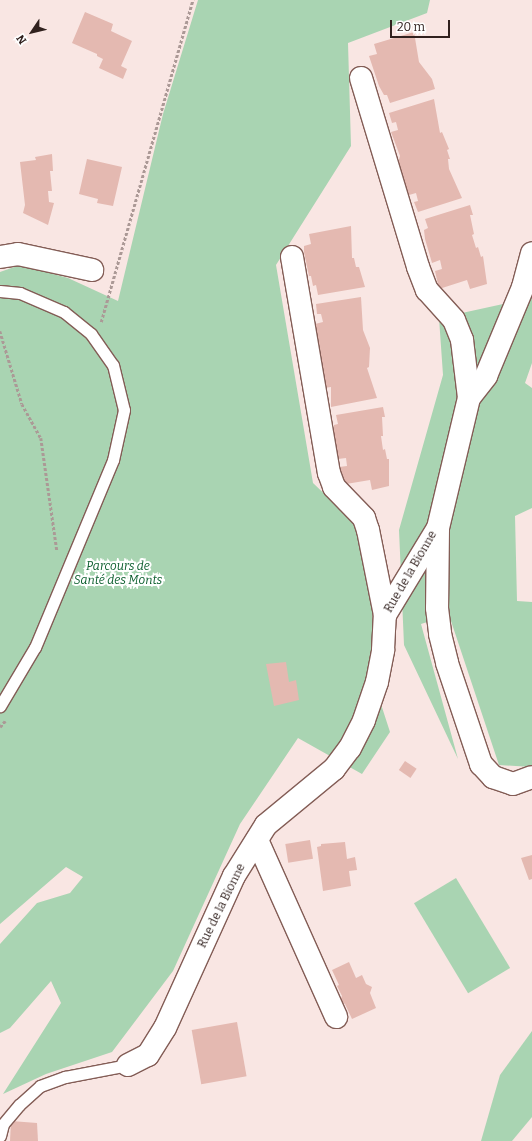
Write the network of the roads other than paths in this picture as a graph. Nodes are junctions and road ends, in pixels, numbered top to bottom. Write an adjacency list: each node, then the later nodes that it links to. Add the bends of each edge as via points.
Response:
1 (361, 78): 7 (street, via 418,267 427,290 454,320 462,340)
2 (532, 253): 7 (street, Rue de la Bionne, via 523,287 486,376)
3 (0, 257): 5 (street, via 18,254)
4 (292, 257): 9 (street, via 329,473 334,487 364,518)
5 (92, 270)
6 (0, 291): 10 (lane, via 20,293 64,312 91,334 113,365 124,410 113,460 34,647)
7 (469, 398): 8 (street, Rue de la Bionne)
8 (438, 528): 9 (street, Rue de la Bionne); 11 (street, via 437,608 440,634 447,663 481,764 493,777 513,784)
9 (385, 614): 12 (street, Rue de la Bionne, via 383,650 377,682 364,720 350,748 334,769 266,825)
10 (0, 706)
11 (532, 777)
12 (257, 840): 13 (street); 14 (street, Rue de la Bionne, via 234,876 164,1028 148,1055)
13 (336, 1017)
14 (128, 1065): 15 (lane, via 65,1077 40,1086 3,1124)
15 (0, 1136)

